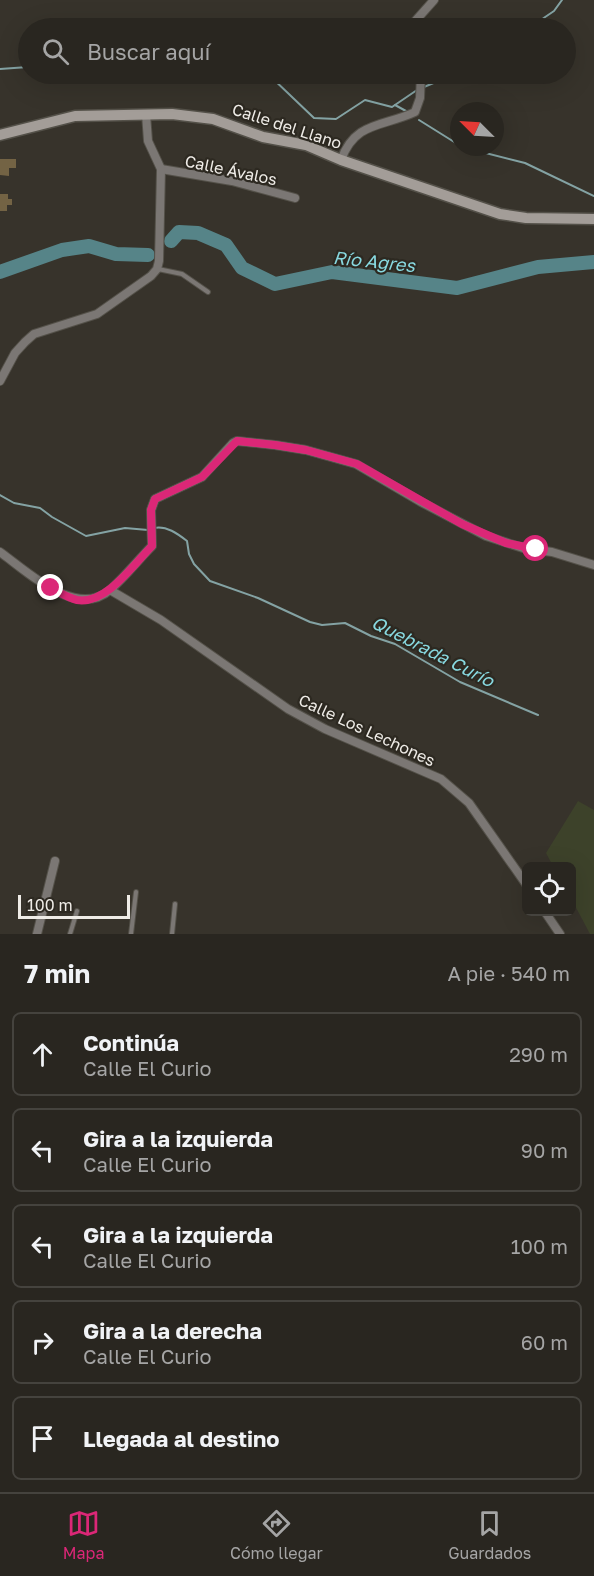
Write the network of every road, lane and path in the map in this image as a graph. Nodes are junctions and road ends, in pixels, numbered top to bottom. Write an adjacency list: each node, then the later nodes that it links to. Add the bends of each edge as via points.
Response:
1 (434, 0): 2 (street)
2 (418, 18)
3 (421, 84): 6 (street, via 415,112 359,133 346,145)
4 (146, 114): 5 (main road, Calle del Llano, via 75,116); 6 (main road, Calle del Llano, via 213,118 263,137 306,145); 7 (street, via 148,141)
5 (0, 135)
6 (341, 160): 9 (main road, Calle del Llano, via 500,214)
7 (161, 169): 8 (street, Calle Ávalos); 10 (street)
8 (295, 198)
9 (594, 219)
10 (157, 269): 11 (lane, via 182,274); 12 (street, via 97,314 34,334 15,353)
11 (208, 292)
12 (1, 378)
13 (0, 552): 15 (street, via 42,582 75,599 94,599)
14 (594, 565): 15 (street, via 486,536 357,464 306,450 237,441 202,477 155,499 151,510 152,546)
15 (110, 590): 17 (street, Calle Los Lechones, via 161,620 288,709 441,779 470,803)
16 (55, 861): 22 (street)
17 (522, 878)
18 (136, 892): 24 (lane)
19 (175, 904): 25 (lane)
20 (77, 911): 23 (lane)
21 (548, 916): 26 (street)
22 (37, 934)
23 (70, 934)
24 (131, 934)
25 (172, 934)
26 (560, 934)

